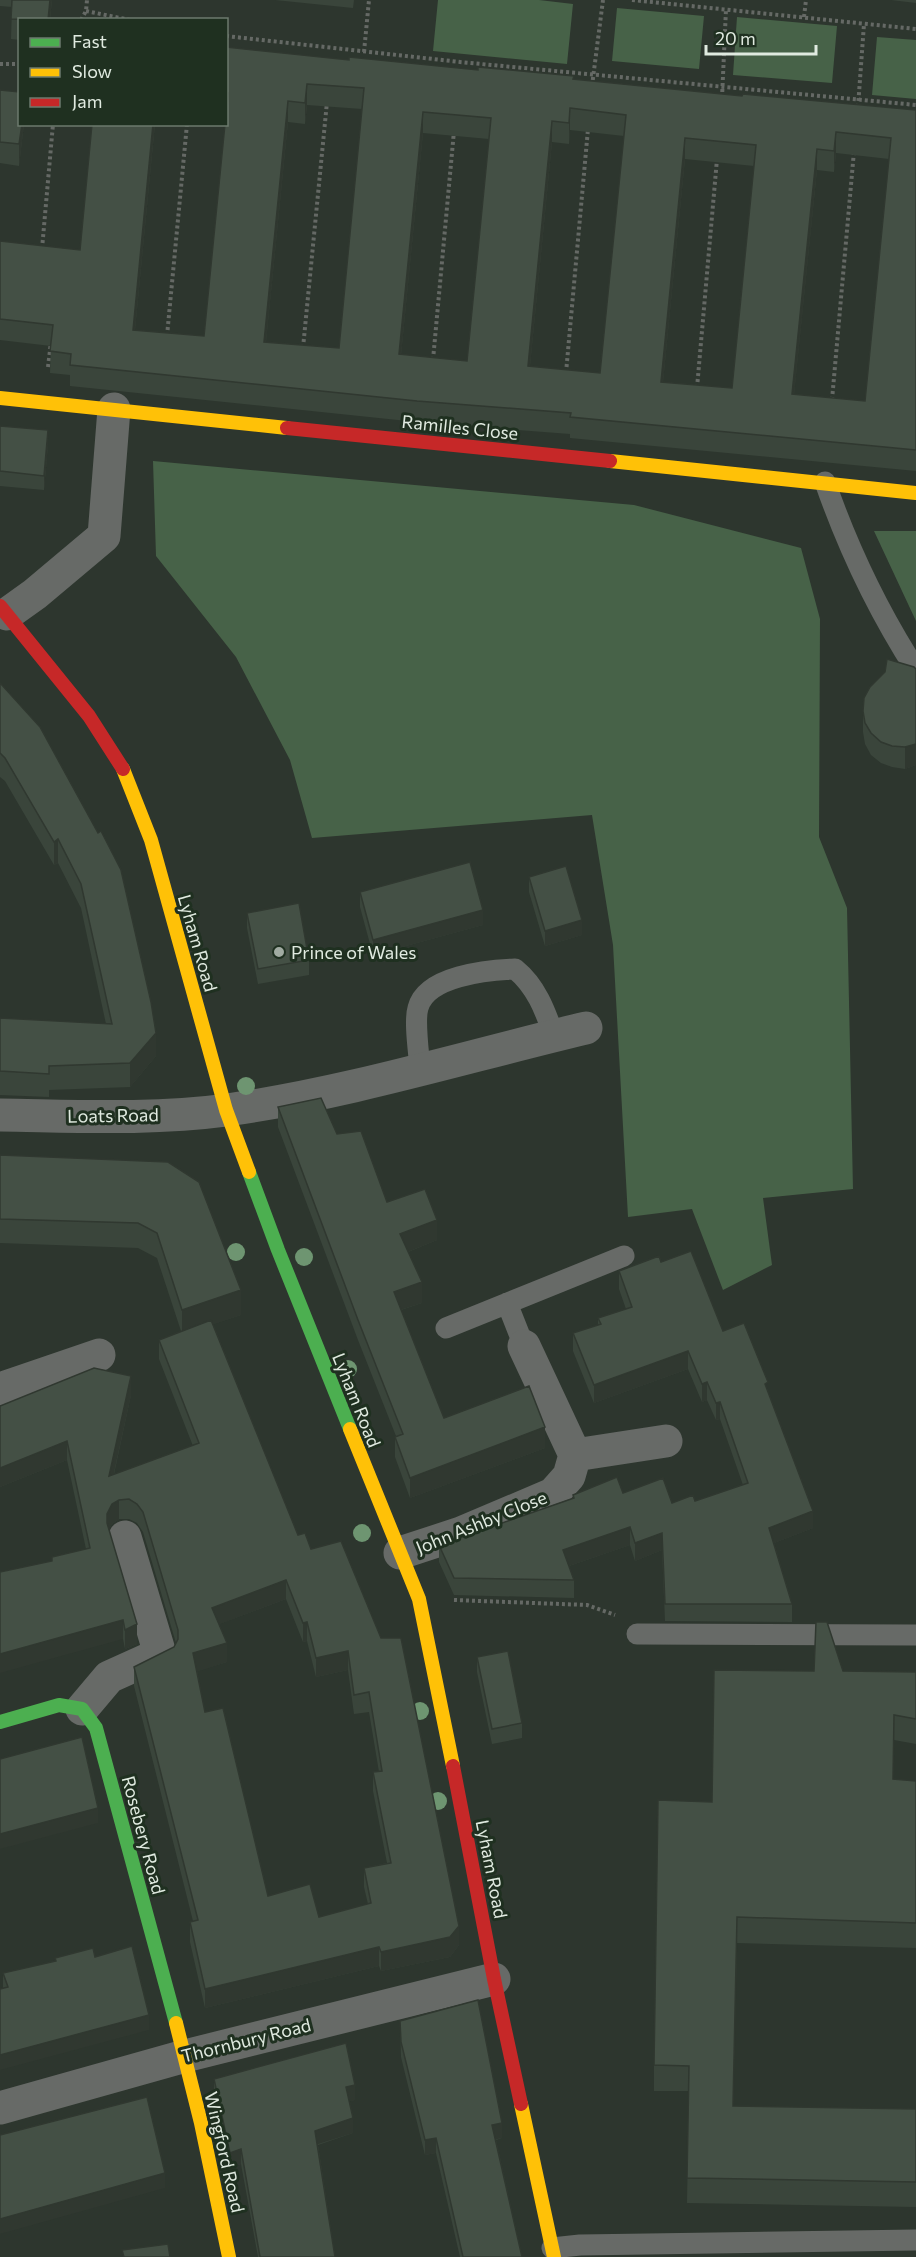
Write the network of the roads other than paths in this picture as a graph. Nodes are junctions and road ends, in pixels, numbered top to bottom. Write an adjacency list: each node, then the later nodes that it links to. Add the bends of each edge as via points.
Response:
1 (0, 398): 2 (street, Ramilles Close)
2 (114, 409): 3 (street, Ramilles Close); 5 (street, via 104,536 34,594)
3 (825, 482): 4 (street, Ramilles Close); 6 (lane, via 842,532 890,630)
4 (916, 493)
5 (4, 610): 10 (street, Lyham Road, via 89,716 123,769 151,840)
6 (916, 669)
7 (586, 1028): 8 (street, Loats Road)
8 (554, 1036): 9 (street, Loats Road); 9 (lane, via 527,979 515,969 464,975 432,987 418,1008)
9 (420, 1069): 10 (street, Loats Road)
10 (226, 1110): 11 (street, Loats Road, via 126,1116); 21 (street, Lyham Road)
11 (0, 1115)
12 (624, 1256): 13 (lane)
13 (507, 1303): 14 (lane); 15 (lane)
14 (446, 1328)
15 (524, 1346): 19 (street)
16 (99, 1355): 17 (street)
17 (0, 1389)
18 (666, 1441): 19 (street)
19 (575, 1455): 21 (street, John Ashby Close, via 570,1476 553,1494 461,1533)
20 (126, 1537): 24 (street, via 160,1654 109,1677)
21 (400, 1553): 26 (street, Lyham Road, via 418,1599)
22 (637, 1634): 23 (lane)
23 (916, 1635)
24 (82, 1709): 25 (street, via 59,1705); 27 (street, Rosebery Road, via 96,1728)
25 (0, 1722)
26 (495, 1979): 27 (street, Thornbury Road); 30 (street, Lyham Road)
27 (185, 2056): 28 (street, Thornbury Road); 31 (street, Wingford Road, via 216,2181)
28 (0, 2108)
29 (916, 2240): 30 (lane, via 580,2245)
30 (553, 2252)
31 (229, 2257)

